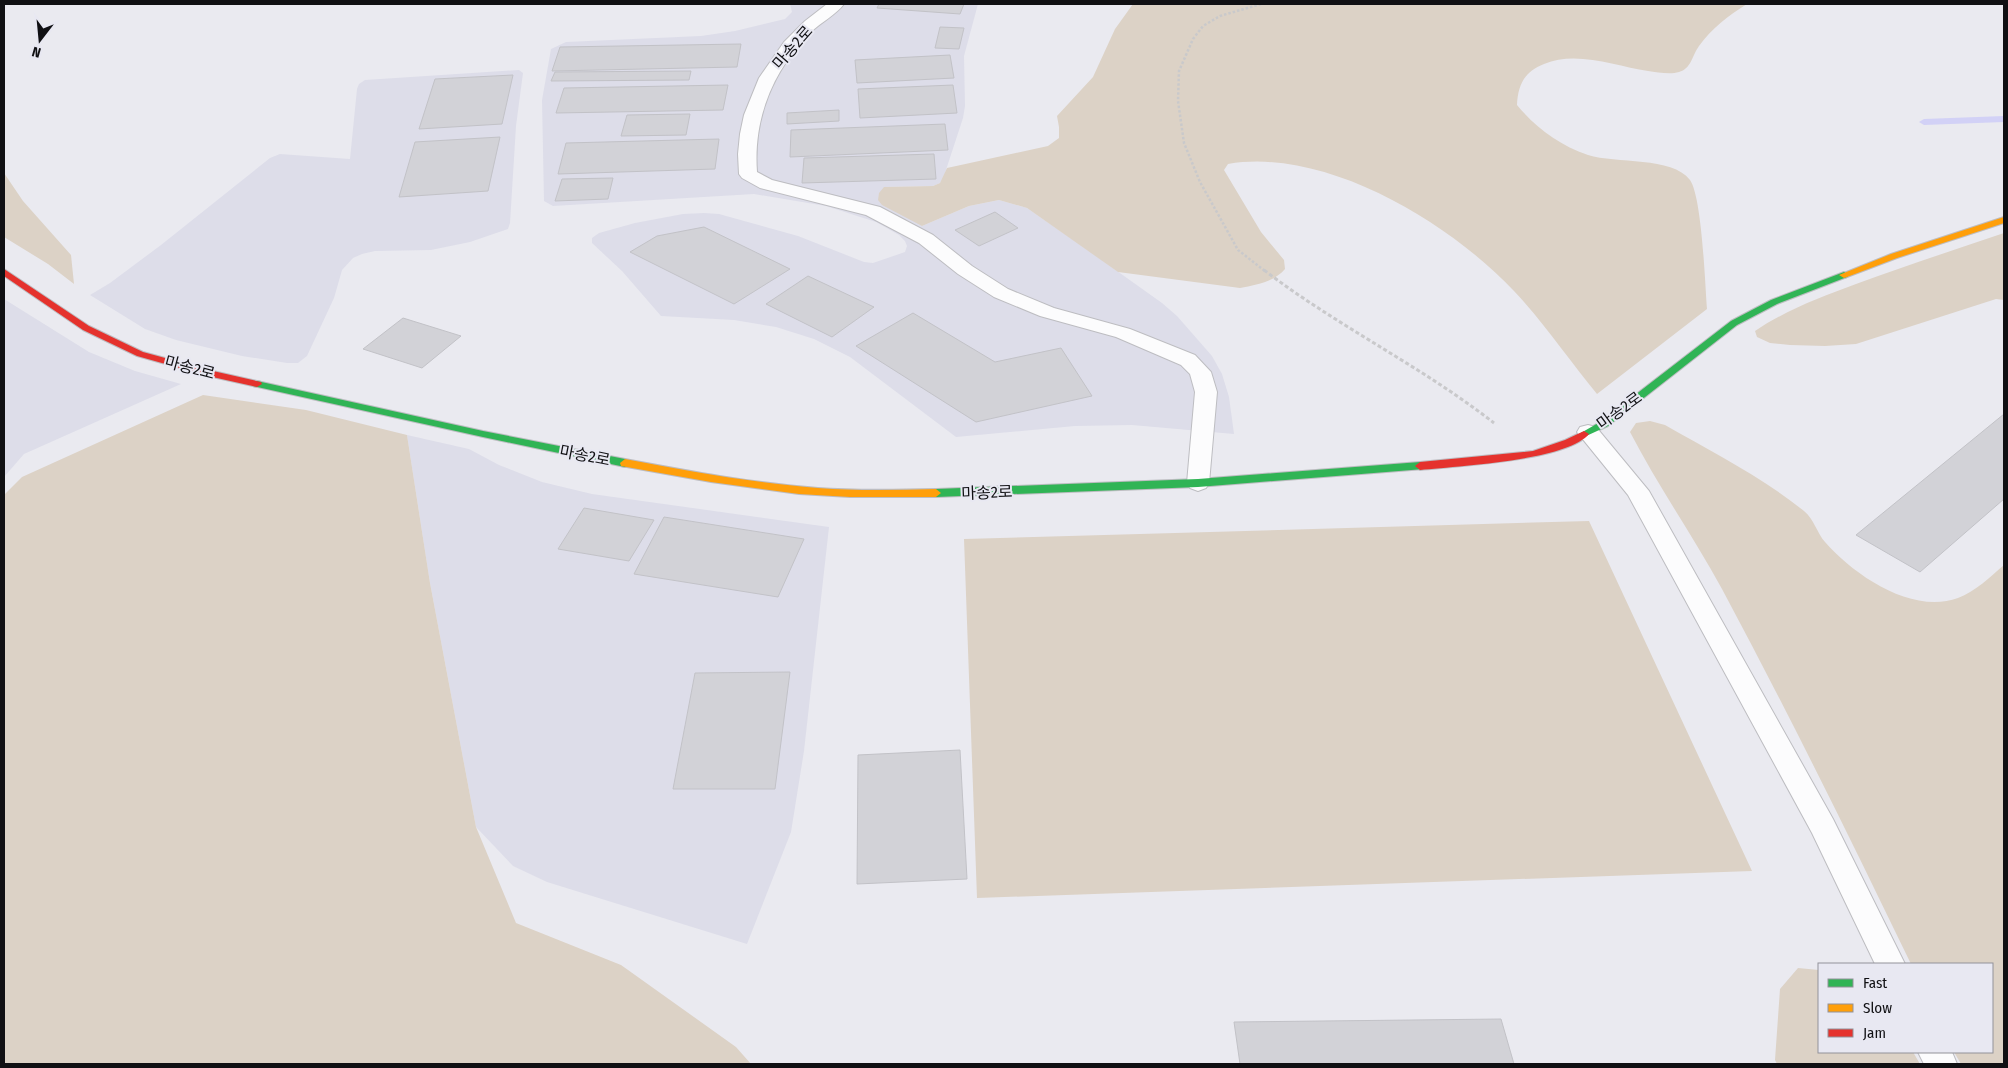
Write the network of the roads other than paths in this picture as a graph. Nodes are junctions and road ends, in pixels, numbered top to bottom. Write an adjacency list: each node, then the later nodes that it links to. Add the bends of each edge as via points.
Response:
1 (836, 4): 5 (lane, 마송2로, via 803,30 772,68 750,120 746,158 748,174 766,184 873,211 926,239 965,270 1002,293 1047,312 1123,333 1188,360 1200,372 1206,392)
2 (2004, 220): 4 (street, 마송2로, via 1894,256 1774,302 1734,323 1604,424)
3 (4, 272): 5 (street, 마송2로, via 86,328 140,354 212,374 667,471 800,490 880,494)
4 (1588, 432): 5 (street, 마송2로, via 1534,454 1391,469); 6 (lane, via 1637,491 1823,827)
5 (1198, 483)
6 (1890, 963)
7 (1935, 1053): 8 (lane)
8 (1941, 1064)

